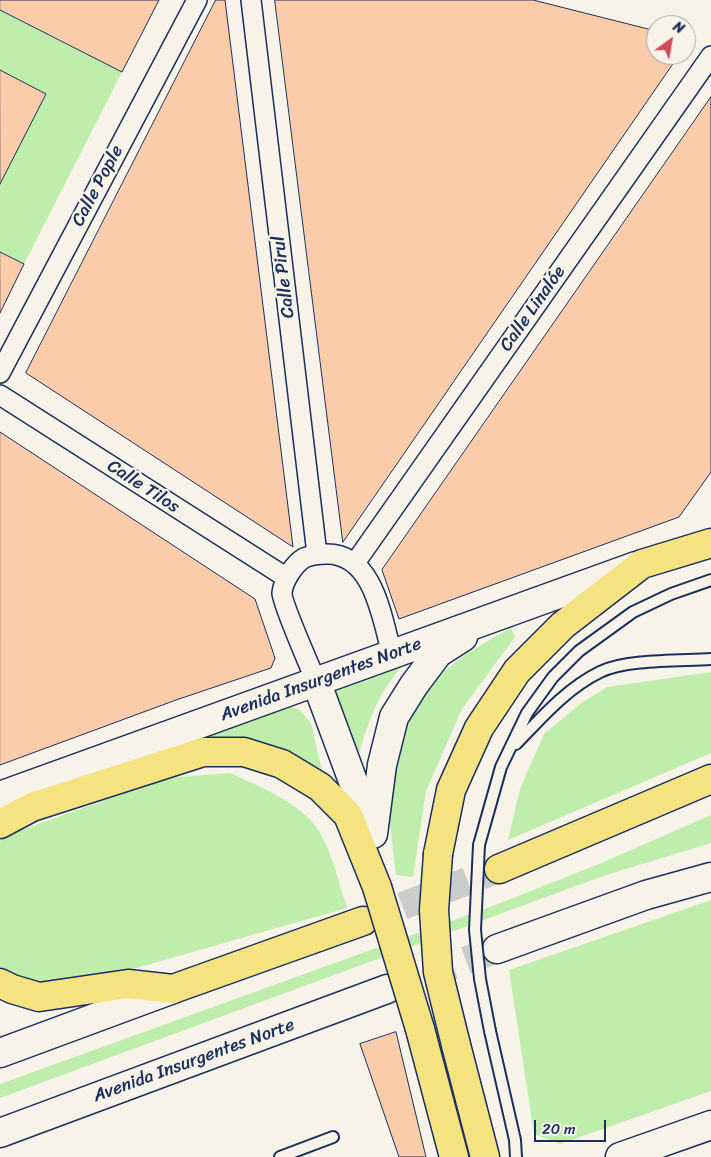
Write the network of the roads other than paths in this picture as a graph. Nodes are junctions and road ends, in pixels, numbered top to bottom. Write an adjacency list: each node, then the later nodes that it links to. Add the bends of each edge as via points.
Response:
1 (197, 0): 4 (street, Calle Pople)
2 (251, 0): 7 (street, Calle Pirul)
3 (711, 56): 8 (street, Calle Linalóe)
4 (0, 372)
5 (0, 395): 10 (street, Calle Tilos)
6 (710, 543): 9 (main road)
7 (317, 554): 8 (street, via 333,554); 10 (street, via 304,558)
8 (355, 563): 13 (street, via 371,585)
9 (642, 564): 12 (main road, Avenida Insurgentes Norte); 35 (main road, bridge, via 563,624 517,671 479,728 451,790 438,854 434,910 438,972)
10 (287, 578): 15 (street, via 282,594)
11 (711, 580): 16 (lane, via 670,594 633,612 579,652 553,677 527,713)
12 (494, 617): 13 (main road, Avenida Insurgentes Norte); 20 (main road, via 438,653 394,717 382,765)
13 (392, 654): 15 (main road, Avenida Insurgentes Norte)
14 (711, 660): 16 (lane, via 636,663 602,671 574,687)
15 (316, 681): 18 (main road, Avenida Insurgentes Norte); 20 (main road)
16 (510, 750): 36 (lane, bridge, via 501,767 479,845 475,930 480,979)
17 (711, 779): 21 (main road)
18 (0, 796)
19 (0, 824): 23 (main road, via 32,807 203,752 244,752 282,764 320,787 348,815)
20 (373, 834): 23 (main road)
21 (499, 869)
22 (711, 877): 25 (main road, via 646,895)
23 (375, 880): 34 (main road, bridge)
24 (363, 921): 27 (main road)
25 (497, 949)
26 (0, 983): 27 (main road, via 39,998 128,984)
27 (173, 989): 29 (main road)
28 (387, 989): 31 (main road, Avenida Insurgentes Norte)
29 (0, 1053)
30 (711, 1125): 37 (main road)
31 (0, 1133)
32 (332, 1137): 33 (lane)
33 (280, 1157)
34 (454, 1157)
35 (485, 1157)
36 (516, 1157)
37 (620, 1157)

